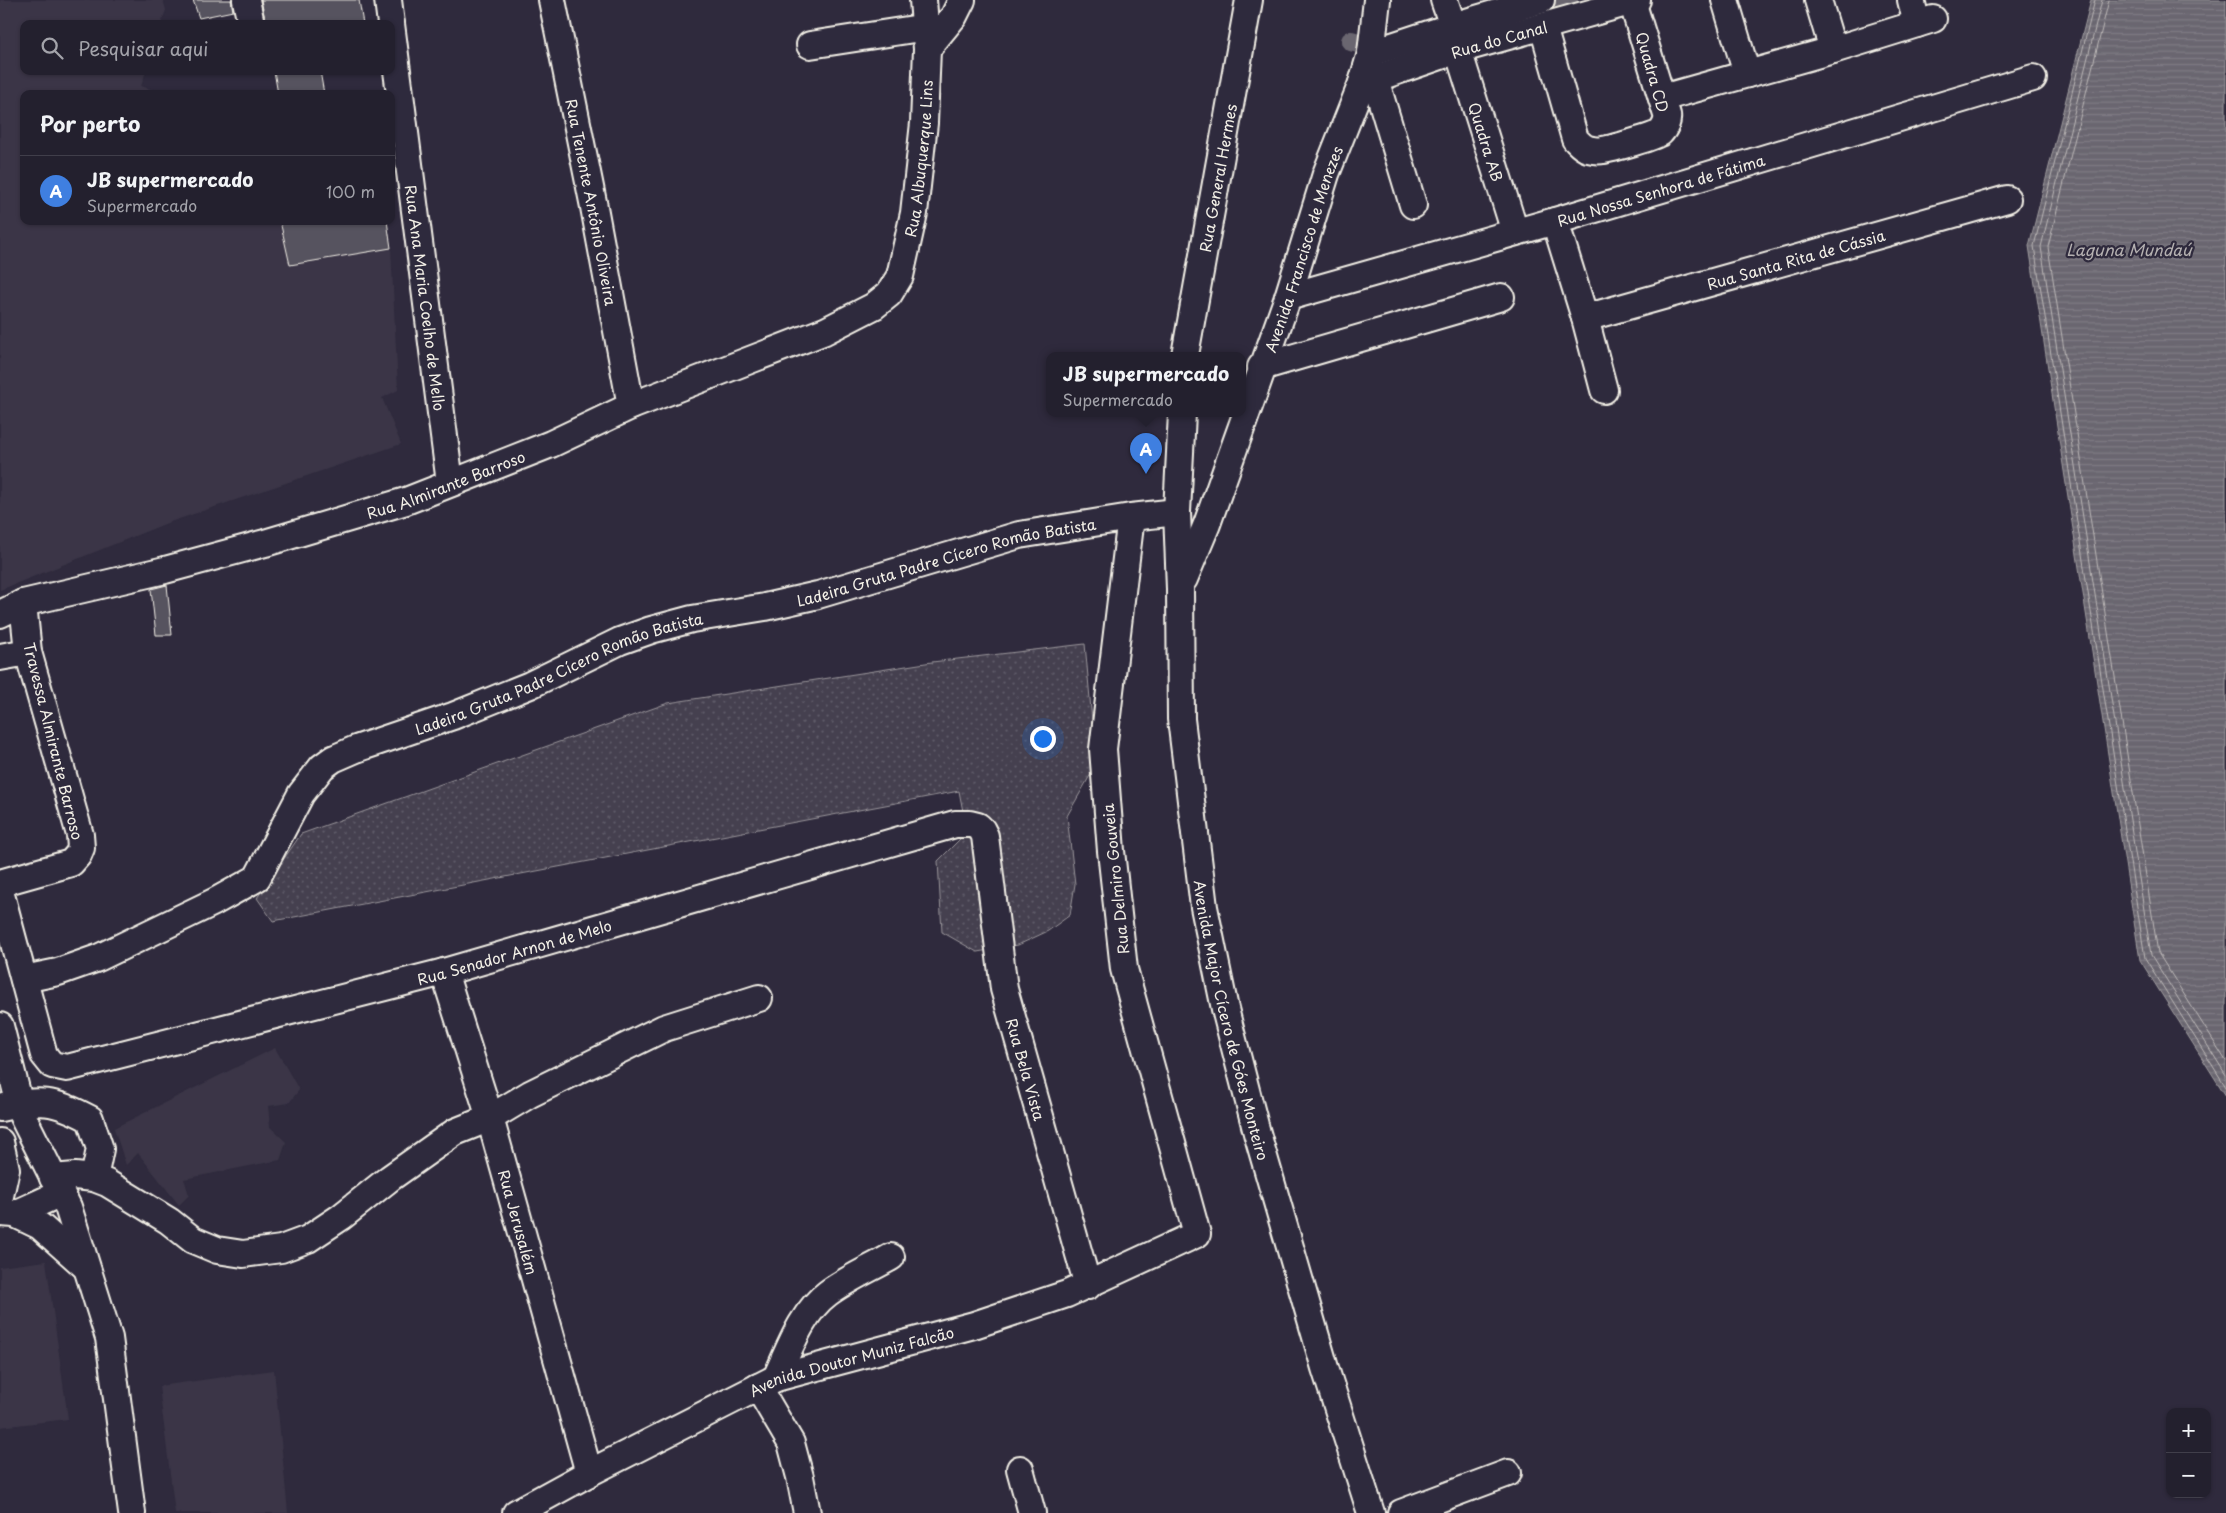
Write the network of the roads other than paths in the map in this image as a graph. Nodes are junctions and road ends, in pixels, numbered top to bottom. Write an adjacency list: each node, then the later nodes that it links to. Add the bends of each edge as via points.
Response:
1 (246, 0): 14 (street)
2 (388, 0): 15 (street, Rua Ana Maria Coelho de Mello)
3 (552, 0): 38 (street, Rua Tenente Antônio Oliveira)
4 (923, 0): 17 (street, Rua Albuquerque Lins)
5 (962, 0): 17 (street, via 954,16)
6 (1249, 0): 35 (street, Rua General Hermes)
7 (1377, 0): 21 (street, Avenida Francisco de Menezes)
8 (1444, 0): 18 (street, Quadra AB)
9 (1538, 0): 18 (street, Rua do Canal)
10 (1725, 0): 23 (street)
11 (1818, 0): 20 (street)
12 (1634, 1): 16 (street, Rua do Canal); 26 (street, Quadra CD)
13 (1920, 14): 20 (street)
14 (250, 20)
15 (390, 20)
16 (1542, 27): 18 (street, Rua do Canal); 26 (street, Quadra CD, via 1580,145 1604,150 1660,134 1668,120)
17 (927, 38): 19 (street); 33 (street, Rua Albuquerque Lins, via 924,123 906,254 900,276 889,294)
18 (1455, 38): 21 (street, Rua do Canal); 25 (street, Rua do Canal); 30 (street, Quadra AB)
19 (810, 45)
20 (1833, 50): 23 (street)
21 (1371, 53): 25 (street, Avenida Francisco de Menezes)
22 (395, 55): 42 (street, Rua Ana Maria Coelho de Mello)
23 (1747, 74): 26 (street)
24 (2033, 78): 29 (street, Rua Nossa Senhora de Fátima)
25 (1368, 81): 28 (street); 31 (street, Avenida Francisco de Menezes, via 1326,174)
26 (1662, 98)
27 (2007, 199): 34 (street, Rua Santa Rita de Cássia)
28 (1413, 205)
29 (1555, 221): 30 (street, Rua Nossa Senhora de Fátima); 34 (street)
30 (1515, 232): 31 (street, Rua Nossa Senhora de Fátima)
31 (1288, 297): 36 (street, Avenida Francisco de Menezes)
32 (1501, 297): 36 (street)
33 (874, 306): 38 (street, Rua Almirante Barroso, via 825,331)
34 (1585, 318): 37 (street)
35 (1186, 352)
36 (1261, 366): 39 (street, Avenida Francisco de Menezes)
37 (1604, 390)
38 (631, 406): 42 (street, Rua Almirante Barroso, via 551,444)
39 (1246, 410)
40 (1182, 417): 44 (street)
41 (1244, 417): 45 (street, Avenida Francisco de Menezes)
42 (450, 483): 47 (street, Rua Almirante Barroso, via 406,500 265,543)
43 (1131, 517): 44 (street, Ladeira Gruta Padre Cícero Romão Batista); 55 (street, Ladeira Gruta Padre Cícero Romão Batista, via 1020,535 818,595 651,630 461,713 356,749 333,759 312,779 257,878 98,958); 64 (street, Rua Delmiro Gouveia, via 1103,749 1110,851 1124,969)
44 (1177, 518): 45 (street); 46 (street, Avenida Major Cícero de Góes Monteiro)
45 (1207, 524): 46 (street, Avenida Francisco de Menezes)
46 (1180, 589): 76 (street, Avenida Major Cícero de Góes Monteiro, via 1181,718 1206,916 1225,1009 1324,1368)
47 (23, 603): 48 (street, Rua Almirante Barroso); 49 (street, Travessa Almirante Barroso)
48 (0, 614)
49 (28, 652): 50 (street); 52 (street, Travessa Almirante Barroso, via 81,848 72,863)
50 (0, 656)
51 (988, 850): 54 (street, Rua Senador Arnon de Melo, via 982,830 970,824 955,824); 67 (street, Rua Bela Vista, via 1004,989)
52 (0, 883)
53 (0, 891): 55 (street)
54 (444, 972): 55 (street, Rua Senador Arnon de Melo, via 60,1068 52,1065 44,1055); 59 (street, Rua Jerusalém)
55 (24, 980)
56 (759, 998): 59 (street, via 664,1028 530,1094)
57 (1, 1040): 58 (street)
58 (9, 1106): 61 (street, via 42,1101 66,1106 90,1119 100,1149); 62 (street, via 23,1117)
59 (490, 1118): 61 (street, via 448,1136 308,1239 260,1254 217,1250 194,1240 118,1189); 71 (street, Rua Jerusalém)
60 (0, 1142): 63 (street, via 6,1169)
61 (94, 1178): 62 (street, via 75,1176)
62 (57, 1186): 63 (street); 66 (street, via 68,1208)
63 (5, 1208): 66 (street, via 40,1226)
64 (1197, 1234): 67 (street, Avenida Doutor Muniz Falcão)
65 (891, 1257): 68 (street, via 827,1294 818,1303)
66 (87, 1267): 72 (street, via 109,1338)
67 (1088, 1286): 68 (street, Avenida Doutor Muniz Falcão, via 974,1325)
68 (767, 1383): 71 (street, Avenida Doutor Muniz Falcão); 74 (street, via 791,1443)
69 (1020, 1469): 75 (street)
70 (1508, 1472): 77 (street)
71 (589, 1473): 73 (street, Avenida Doutor Muniz Falcão)
72 (132, 1513)
73 (516, 1513)
74 (807, 1513)
75 (1032, 1513)
76 (1371, 1513)
77 (1401, 1513)

